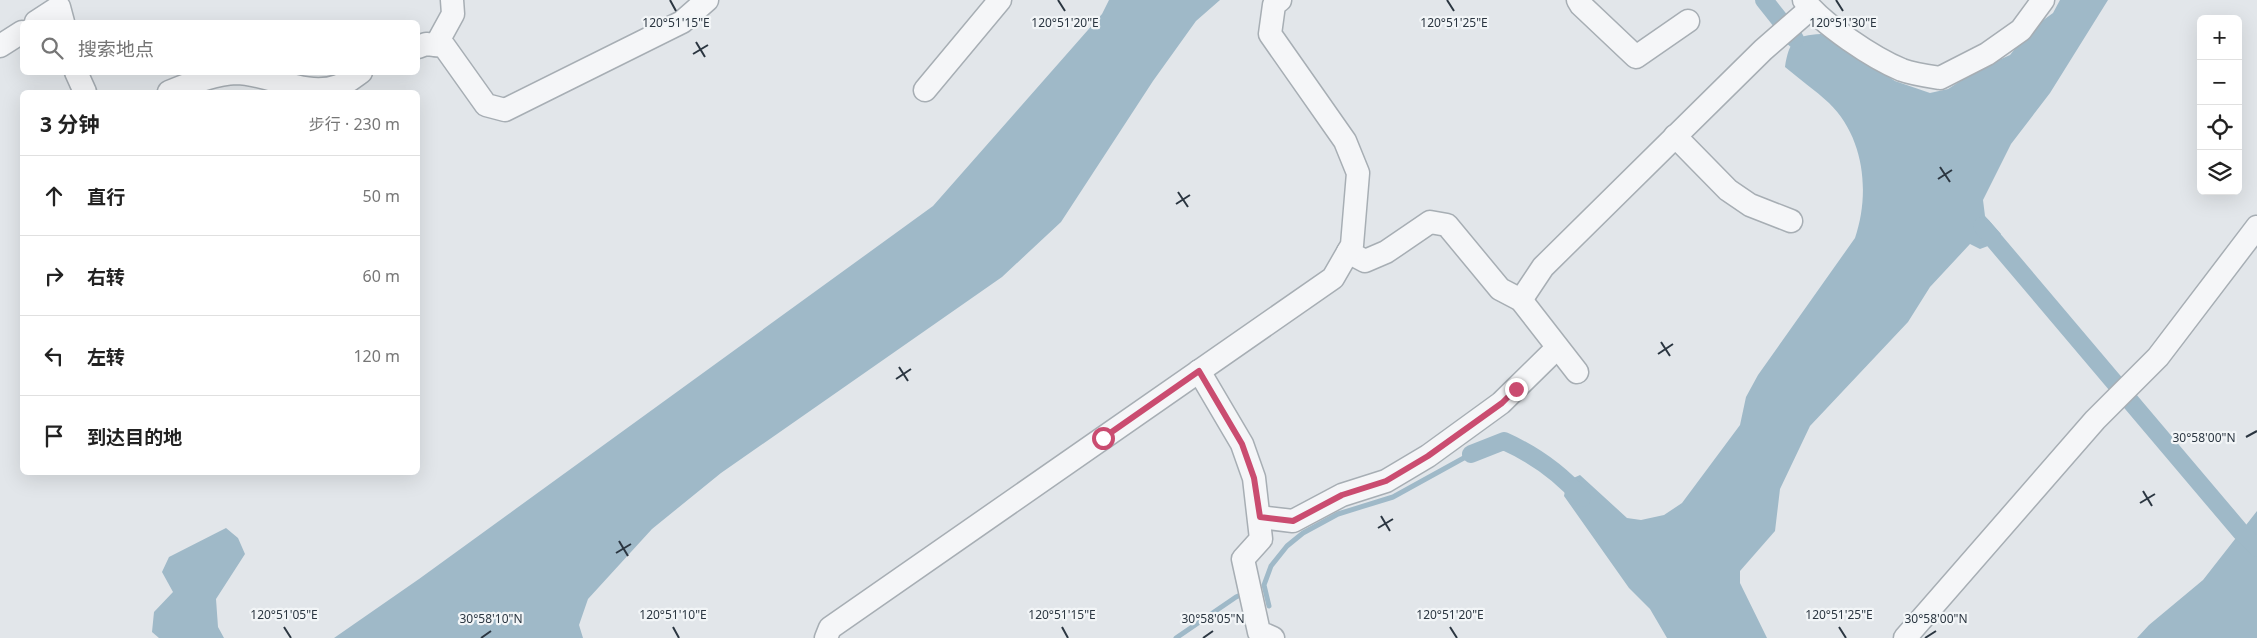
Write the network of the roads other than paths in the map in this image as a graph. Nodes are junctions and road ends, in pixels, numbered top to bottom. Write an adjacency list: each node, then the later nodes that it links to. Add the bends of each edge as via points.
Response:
1 (452, 0): 13 (street, via 452,14)
2 (707, 0): 13 (street, via 682,22 505,110 486,105 444,46)
3 (1000, 0): 20 (street)
4 (1280, 0): 24 (street, via 1274,5 1270,34 1345,142 1358,174 1352,245)
5 (1578, 0): 10 (street, via 1636,57)
6 (2043, 0): 7 (street, via 2021,30 1987,54 1940,78 1902,70 1856,44)
7 (1808, 6): 21 (street)
8 (62, 10): 9 (street)
9 (40, 20)
10 (1688, 21)
11 (20, 33): 12 (street)
12 (0, 46)
13 (427, 46)
14 (77, 75): 18 (street)
15 (227, 75): 19 (street)
16 (249, 75): 17 (street, via 310,89 338,86)
17 (356, 75)
18 (84, 90)
19 (174, 90)
20 (925, 90)
21 (1675, 136): 22 (street, via 1728,190 1750,204); 25 (street, via 1543,267)
22 (1791, 222)
23 (2257, 227): 32 (street, via 2158,357 2097,418)
24 (1348, 252): 25 (street, via 1365,260 1386,252 1430,222 1447,225 1500,290); 27 (street, via 1334,278)
25 (1521, 300): 26 (street)
26 (1558, 348): 28 (street); 29 (street, via 1502,403 1428,456 1386,481 1342,495 1293,521)
27 (1199, 371): 29 (street, via 1242,444 1254,478); 30 (street, via 830,628)
28 (1577, 372)
29 (1260, 517): 31 (street, via 1261,539 1243,559 1259,632)
30 (826, 638)
31 (1273, 638)
32 (1905, 638)

